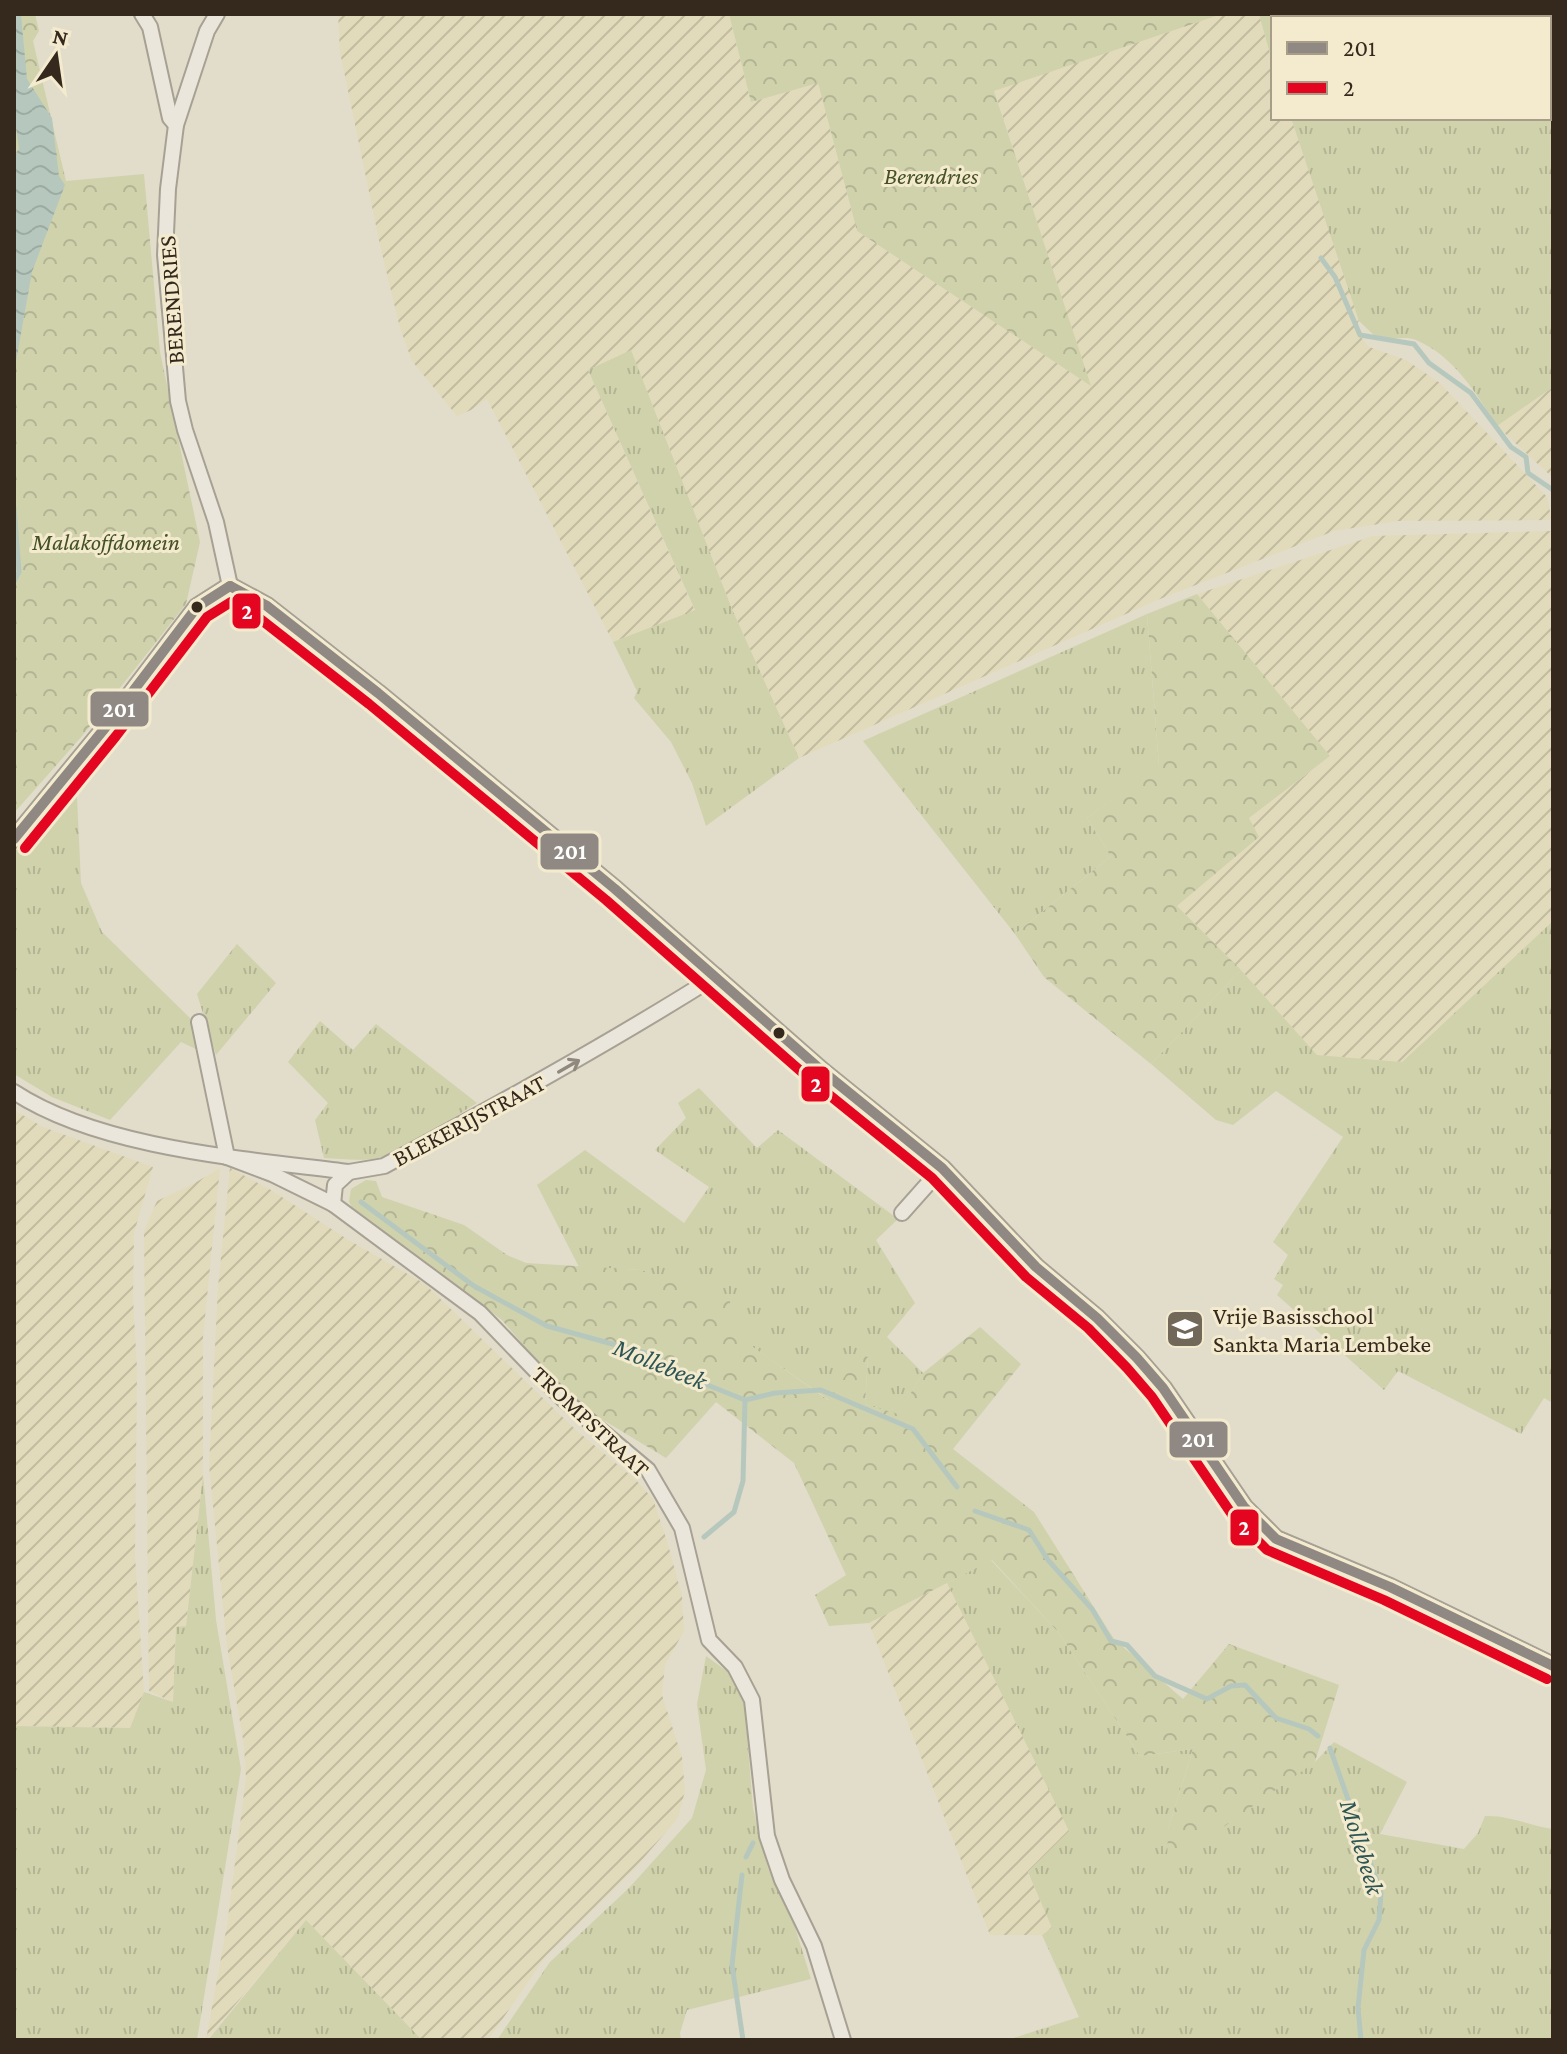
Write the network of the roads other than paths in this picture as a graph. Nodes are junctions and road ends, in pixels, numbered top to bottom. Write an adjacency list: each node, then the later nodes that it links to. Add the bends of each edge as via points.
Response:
1 (142, 14): 3 (street)
2 (217, 14): 3 (street, BERENDRIES)
3 (176, 125): 4 (street, BERENDRIES, via 165,255 178,401)
4 (230, 586): 5 (street, via 197,607); 6 (street, via 267,606 378,693)
5 (14, 839)
6 (716, 976): 10 (street); 11 (street, BLEKERIJSTRAAT, one-way to 6, via 384,1166 619,1037)
7 (199, 1022): 9 (street)
8 (14, 1092): 9 (street, BLEKERIJSTRAAT, via 108,1133)
9 (227, 1157): 11 (street, BLEKERIJSTRAAT); 12 (street, TROMPSTRAAT)
10 (942, 1168): 13 (street); 14 (street, via 1036,1267 1137,1358 1244,1507 1276,1539)
11 (349, 1172): 12 (street, via 335,1185)
12 (333, 1204): 15 (street, TROMPSTRAAT, via 480,1313 562,1398 648,1470 682,1528 709,1640 735,1667 752,1700 767,1836 814,1946)
13 (902, 1213)
14 (1553, 1666)
15 (843, 2040)

